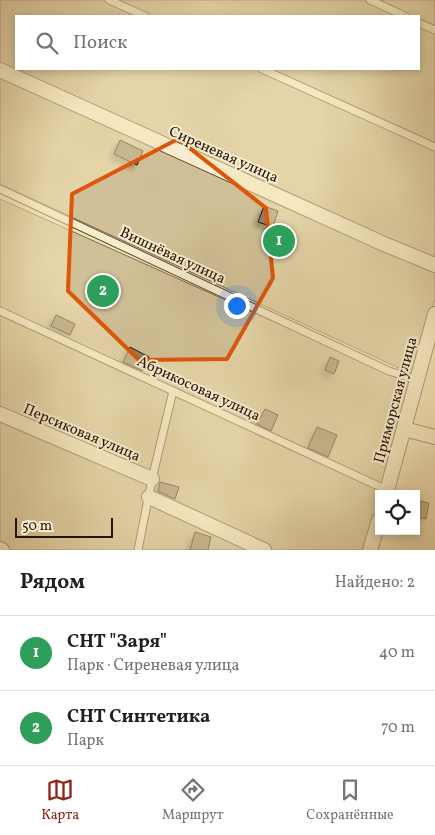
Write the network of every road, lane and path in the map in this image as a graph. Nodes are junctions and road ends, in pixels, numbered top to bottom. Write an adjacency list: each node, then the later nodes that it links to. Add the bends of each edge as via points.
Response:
1 (109, 0): 3 (lane)
2 (370, 0): 4 (lane)
3 (143, 15)
4 (403, 15)
5 (420, 23): 6 (lane)
6 (435, 30)
7 (0, 70): 11 (street, Сиреневая улица)
8 (264, 70): 9 (lane)
9 (435, 147)
10 (0, 189): 14 (lane, Вишнёвая улица, via 380,367)
11 (435, 265)
12 (0, 310): 15 (lane, Абрикосовая улица)
13 (435, 314): 14 (street, Приморская улица)
14 (417, 380): 17 (street, Приморская улица)
15 (173, 392): 19 (lane); 20 (lane, Абрикосовая улица)
16 (0, 414): 19 (street, Персиковая улица)
17 (404, 430): 18 (street); 21 (street, Приморская улица)
18 (435, 436)
19 (152, 479): 22 (lane)
20 (383, 490)
21 (388, 490)
22 (148, 497): 24 (lane); 25 (street)
23 (375, 533): 26 (street)
24 (138, 550)
25 (264, 550)
26 (370, 550)

